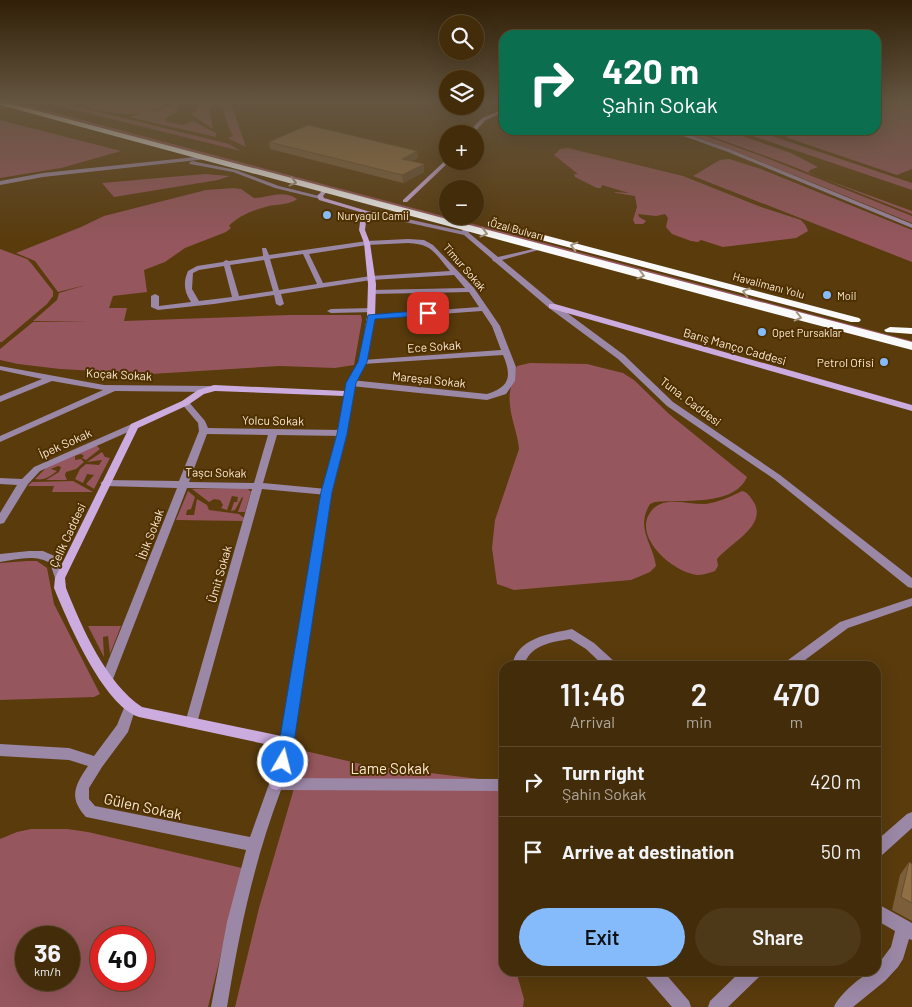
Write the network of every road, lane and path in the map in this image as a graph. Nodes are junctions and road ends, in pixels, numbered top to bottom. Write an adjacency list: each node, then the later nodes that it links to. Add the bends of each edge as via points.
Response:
1 (168, 148): 4 (highway, Özal Bulvarı)
2 (202, 148): 7 (highway)
3 (720, 148): 14 (street)
4 (205, 158): 5 (street); 9 (highway, Özal Bulvarı, one-way to 9)
5 (181, 161): 8 (street); 9 (street, via 234,171 277,187)
6 (439, 170): 11 (street)
7 (302, 174)
8 (0, 183)
9 (322, 194): 12 (street); 15 (highway, Özal Bulvarı)
10 (396, 199): 11 (highway)
11 (409, 202)
12 (371, 213): 15 (street); 16 (street, via 362,226)
13 (484, 222): 25 (highway, Özal Bulvarı, one-way to 13)
14 (912, 226)
15 (466, 231): 17 (highway, Özal Bulvarı, one-way to 17); 21 (street, Tuna. Caddesi)
16 (367, 243): 19 (street); 23 (street, Timur Sokak, via 424,242); 24 (street)
17 (540, 248): 21 (street); 40 (highway, Özal Bulvarı, one-way to 40)
18 (264, 249): 20 (street)
19 (305, 252): 20 (street); 26 (street)
20 (266, 257): 22 (street); 28 (street)
21 (495, 260): 34 (street, Tuna. Caddesi)
22 (226, 262): 31 (street); 32 (street, via 190,272 188,282)
23 (455, 273): 24 (street); 27 (street, Timur Sokak)
24 (371, 278): 26 (street); 29 (street)
25 (706, 281): 38 (highway, Havalimanı Yolu, one-way to 25)
26 (321, 286): 28 (street)
27 (471, 290): 29 (street); 35 (street, Timur Sokak)
28 (277, 292): 31 (street); 33 (street)
29 (372, 292): 37 (street)
30 (154, 296): 32 (street, via 155,307 158,308)
31 (236, 298): 32 (street)
32 (196, 303)
33 (280, 304)
34 (552, 306): 54 (street, Barış Manço Caddesi); 69 (street, Tuna. Caddesi, via 621,357 670,404 778,477)
35 (485, 309): 37 (street); 44 (street, Timur Sokak)
36 (332, 311): 37 (street)
37 (372, 313): 45 (street)
38 (890, 330): 39 (highway); 41 (highway, Havalimanı Yolu)
39 (912, 331)
40 (860, 332): 42 (highway, Özal Bulvarı); 43 (highway)
41 (912, 336)
42 (912, 346)
43 (912, 350)
44 (506, 352): 45 (street, Ece Sokak); 51 (street, Timur Sokak, via 512,375)
45 (363, 362): 50 (street)
46 (0, 368): 47 (street, Koçak Sokak)
47 (51, 378): 48 (street, Koçak Sokak); 52 (street)
48 (114, 389): 49 (street, Koçak Sokak); 59 (street)
49 (209, 389): 50 (street); 53 (street)
50 (350, 389): 51 (street, Mareşal Sokak, via 480,397); 58 (street)
51 (503, 392)
52 (0, 400)
53 (185, 403): 55 (street); 56 (street, via 202,423)
54 (912, 408)
55 (134, 426): 61 (street, İpek Sokak, via 43,465); 62 (street, Çelik Caddesi)
56 (204, 431): 57 (street, Yolcu Sokak); 63 (street, İbik Sokak)
57 (273, 432): 58 (street, Yolcu Sokak); 64 (street, Ümit Sokak)
58 (342, 434): 65 (street)
59 (0, 439)
60 (0, 481): 61 (street)
61 (24, 482): 66 (street, İpek Sokak)
62 (105, 483): 63 (street, Taşcı Sokak); 68 (street, Çelik Caddesi)
63 (183, 484): 64 (street, Taşcı Sokak); 74 (street, İbik Sokak)
64 (258, 486): 65 (street, Taşcı Sokak); 76 (street, Ümit Sokak)
65 (327, 492): 77 (street)
66 (0, 520)
67 (0, 558): 68 (street, via 47,556 55,561)
68 (60, 578): 74 (street, Çelik Caddesi, via 64,598)
69 (912, 584)
70 (912, 602): 73 (street, via 844,625)
71 (520, 661): 72 (street, via 523,652 538,642 572,634)
72 (606, 661)
73 (795, 661)
74 (107, 679): 75 (street, Çelik Caddesi)
75 (130, 707): 76 (street, Çelik Caddesi, via 139,712); 79 (street, via 123,728)
76 (191, 723): 77 (street, Çelik Caddesi)
77 (286, 743): 80 (street)
78 (0, 750): 79 (street, via 69,754)
79 (97, 763): 83 (street, Gülen Sokak, via 82,788 81,797 92,812)
80 (276, 784): 81 (street, Lame Sokak); 83 (street)
81 (499, 784)
82 (912, 819): 84 (street)
83 (253, 845): 91 (street, via 232,924)
84 (881, 847)
85 (881, 914): 86 (street)
86 (908, 930): 87 (street, via 897,954)
87 (881, 972)
88 (656, 976): 92 (street)
89 (747, 976): 93 (street)
90 (877, 976): 94 (street)
91 (219, 1007)
92 (683, 1007)
93 (716, 1007)
94 (842, 1007)

